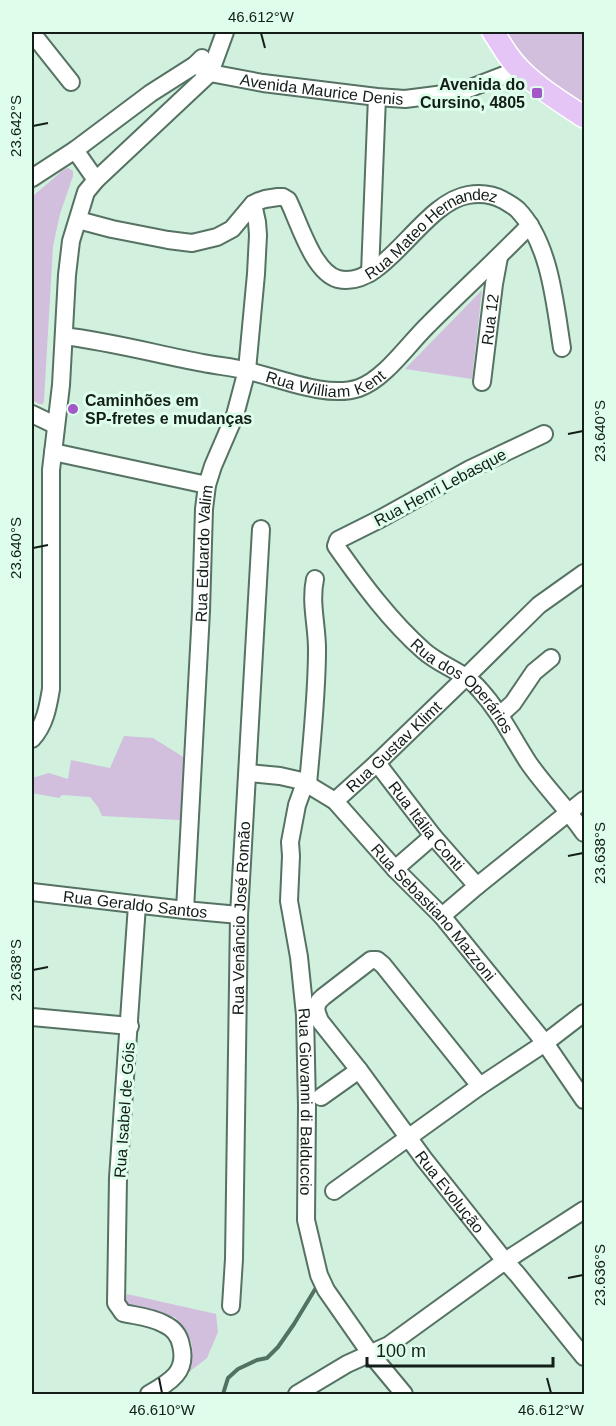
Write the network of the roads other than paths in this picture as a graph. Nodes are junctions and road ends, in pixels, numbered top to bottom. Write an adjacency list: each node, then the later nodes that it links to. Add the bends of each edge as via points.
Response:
1 (493, 32): 5 (main road)
2 (224, 34): 4 (street); 6 (street)
3 (41, 36): 7 (street)
4 (195, 65): 6 (street, Avenida Maurice Denis); 10 (street)
5 (520, 69): 8 (street, Avenida Maurice Denis, via 460,92 405,99); 9 (main road)
6 (210, 73): 8 (street, Avenida Maurice Denis); 12 (street)
7 (71, 82)
8 (376, 97): 17 (street)
9 (585, 117)
10 (75, 150): 11 (street); 12 (street)
11 (33, 174)
12 (96, 180): 14 (street, via 86,192)
13 (253, 204): 14 (street, via 232,229 192,243); 17 (street, Rua Mateo Hernandez, via 278,197 288,200 316,259 328,274 345,280); 20 (street, Rua Eduardo Valim, via 258,235)
14 (78, 220): 18 (street, via 67,275)
15 (530, 225): 16 (street, Rua William Kent); 17 (street, Rua Mateo Hernandez, via 517,209 496,196 458,196 438,208); 19 (street, Rua Mateo Hernandez, via 544,256)
16 (499, 257): 20 (street, Rua William Kent, via 367,385 329,391); 21 (street, Rua 12)
17 (370, 273)
18 (64, 336): 20 (street, Rua William Kent); 23 (street)
19 (562, 348)
20 (247, 370): 26 (street, Rua Eduardo Valim, via 235,415)
21 (482, 382)
22 (32, 414): 23 (street)
23 (56, 425): 25 (street)
24 (544, 434): 28 (street, Rua Henri Lebasque)
25 (53, 452): 26 (street); 34 (street, via 51,689 45,717)
26 (207, 485): 47 (street, Rua Eduardo Valim)
27 (261, 529): 36 (street, Rua Venâncio José Romão)
28 (338, 540): 32 (street, Rua dos Operários, via 336,546 357,576 408,635 425,652)
29 (585, 573): 32 (street, Rua Gustav Klimt, via 539,604)
30 (315, 579): 37 (street, Rua Giovanni di Balduccio, via 317,668)
31 (552, 658): 33 (street, via 534,672)
32 (466, 677): 33 (street, Rua dos Operários); 35 (street, Rua Gustav Klimt)
33 (500, 715): 40 (street, Rua dos Operários, via 529,762)
34 (32, 739)
35 (377, 763): 39 (street, Rua Gustav Klimt); 42 (street, Rua Itália Conti)
36 (248, 772): 37 (street, Rua Sebastiano Mazzoni); 48 (street, Rua Venâncio José Romão)
37 (306, 783): 39 (street, Rua Sebastiano Mazzoni); 51 (street, Rua Giovanni di Balduccio, via 290,842 289,901)
38 (585, 800): 40 (street)
39 (335, 801): 43 (street, Rua Sebastiano Mazzoni)
40 (570, 813): 41 (street, Rua dos Operários); 44 (street)
41 (585, 833)
42 (433, 836): 43 (street); 44 (street, Rua Itália Conti)
43 (395, 869): 49 (street, Rua Sebastiano Mazzoni)
44 (477, 886): 49 (street)
45 (32, 892): 46 (street, Rua Geraldo Santos)
46 (137, 905): 47 (street, Rua Geraldo Santos); 53 (street, Rua Isabel de Góis)
47 (185, 910): 48 (street, Rua Geraldo Santos)
48 (239, 915): 63 (street, Rua Venâncio José Romão)
49 (442, 916): 54 (street, Rua Sebastiano Mazzoni)
50 (585, 1013): 54 (street)
51 (314, 1016): 55 (street, Rua Evolução); 56 (street, via 319,1001 375,960); 64 (street, Rua Giovanni di Balduccio, via 307,1106 306,1220 326,1290)
52 (32, 1017): 53 (street)
53 (130, 1026): 66 (street, Rua Isabel de Góis, via 118,1178 116,1303 123,1313 164,1323 175,1332 183,1351 179,1371)
54 (545, 1043): 56 (street); 58 (street, Rua Sebastiano Mazzoni)
55 (359, 1070): 57 (street); 59 (street, Rua Evolução)
56 (480, 1086): 59 (street)
57 (321, 1097)
58 (585, 1100)
59 (409, 1138): 60 (street); 62 (street, Rua Evolução)
60 (334, 1191)
61 (585, 1210): 62 (street)
62 (505, 1261): 64 (street, via 397,1340); 65 (street, Rua Evolução)
63 (231, 1306)
64 (370, 1353): 67 (street); 68 (street, Rua Giovanni di Balduccio)
65 (585, 1358)
66 (149, 1395)
67 (297, 1395)
68 (404, 1395)

